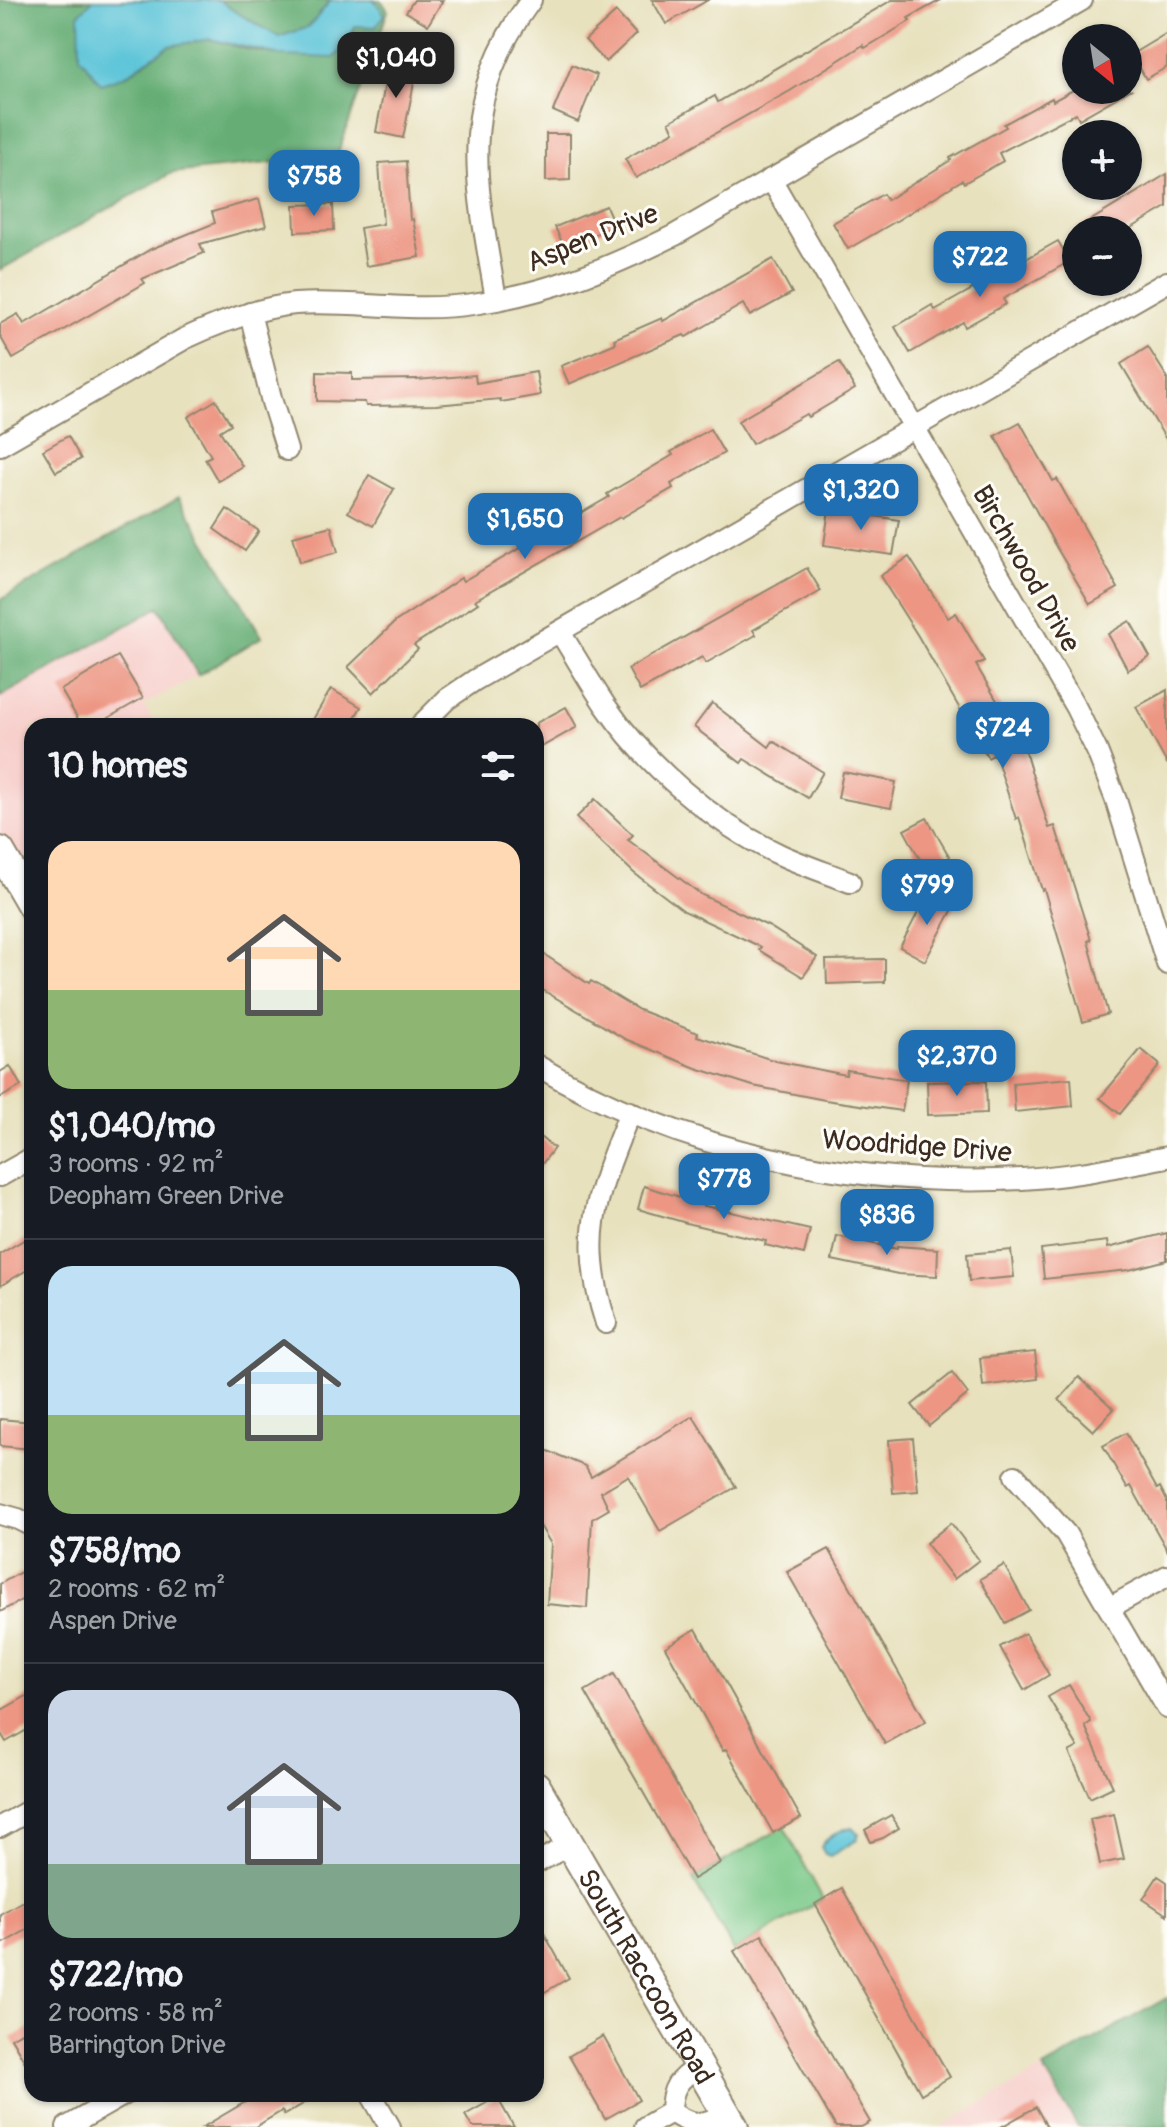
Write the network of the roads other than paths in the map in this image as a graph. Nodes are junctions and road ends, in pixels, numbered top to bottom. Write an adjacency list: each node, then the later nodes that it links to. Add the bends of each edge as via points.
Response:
1 (531, 0): 5 (street, via 490,76 477,141 478,193)
2 (1082, 0): 3 (street, Aspen Drive)
3 (771, 179): 5 (street, Aspen Drive, via 618,263 533,293); 7 (street, Birchwood Drive)
4 (1167, 282): 7 (street)
5 (496, 299): 6 (street, Aspen Drive, via 403,308 293,304)
6 (250, 313): 8 (street, Aspen Drive, via 184,339); 9 (street)
7 (914, 427): 10 (street); 15 (street, Birchwood Drive, via 1097,751)
8 (0, 445)
9 (287, 450)
10 (560, 632): 11 (street, via 475,680); 13 (street, via 606,706 679,786 780,854)
11 (428, 718)
12 (0, 851): 14 (street)
13 (850, 882)
14 (24, 892)
15 (1167, 964)
16 (544, 1069): 17 (street, Woodridge Drive)
17 (630, 1112): 18 (street, Woodridge Drive, via 712,1142 868,1175 1024,1179); 21 (street, via 602,1182 593,1223 593,1274)
18 (1167, 1157)
19 (24, 1162): 20 (street)
20 (0, 1176)
21 (606, 1323)
22 (1015, 1476): 26 (street, via 1066,1534)
23 (3, 1514): 24 (street)
24 (24, 1523)
25 (1167, 1576): 26 (street)
26 (1109, 1608): 27 (street)
27 (1167, 1708)
28 (544, 1800): 31 (street, South Raccoon Road)
29 (24, 1814): 30 (street)
30 (0, 1827)
31 (570, 1845): 32 (street); 33 (street, South Raccoon Road)
32 (544, 1859)
33 (699, 2066): 36 (street, via 676,2087); 37 (street, South Raccoon Road)
34 (111, 2102): 38 (street)
35 (376, 2102): 39 (street)
36 (671, 2112): 37 (street, via 704,2124); 40 (street)
37 (730, 2120)
38 (67, 2127)
39 (390, 2127)
40 (645, 2127)

